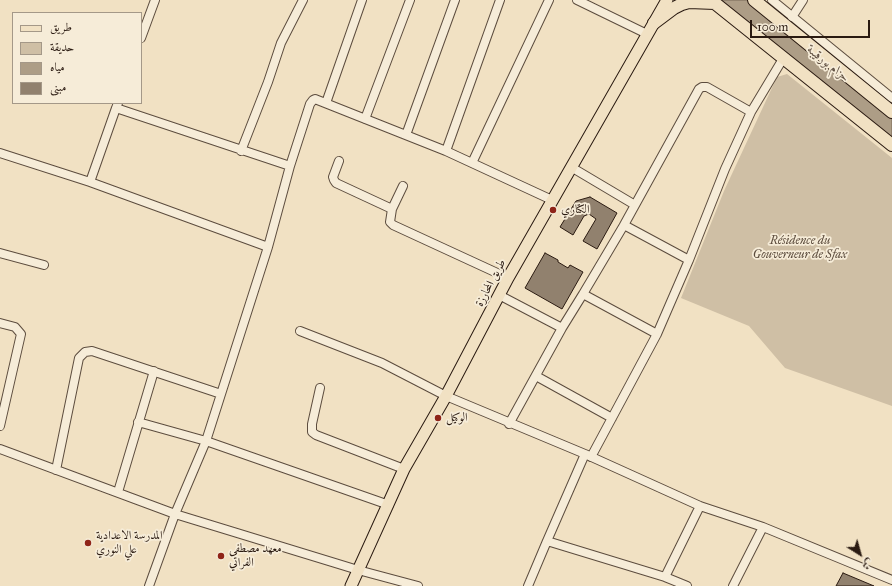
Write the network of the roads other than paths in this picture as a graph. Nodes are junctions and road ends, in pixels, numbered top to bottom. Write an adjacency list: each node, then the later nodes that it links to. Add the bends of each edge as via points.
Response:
1 (155, 0): 17 (street)
2 (303, 0): 27 (street, via 281,43)
3 (362, 0): 20 (street)
4 (410, 0): 24 (street)
5 (455, 0): 25 (street)
6 (500, 0): 28 (street)
7 (549, 0): 31 (street)
8 (577, 0): 16 (street)
9 (754, 0): 23 (highway)
10 (772, 0): 14 (street)
11 (803, 0): 14 (street)
12 (666, 1): 15 (main road, طريق المحارزة)
13 (713, 1): 15 (highway, via 682,4); 18 (highway)
14 (792, 17): 19 (street)
15 (654, 23): 16 (main road, طريق المحارزة)
16 (647, 34): 33 (main road, طريق المحارزة)
17 (142, 35)
18 (784, 57): 22 (street); 26 (highway)
19 (892, 98)
20 (326, 103): 24 (street); 32 (street, via 315,99 311,101)
21 (117, 105): 27 (street); 34 (street)
22 (752, 112): 37 (street, via 707,87 699,88); 42 (street, via 719,182)
23 (892, 112)
24 (366, 119): 25 (street)
25 (406, 135): 28 (street)
26 (892, 145)
27 (241, 150): 32 (street)
28 (446, 151): 31 (street)
29 (0, 153): 34 (street)
30 (340, 161): 38 (street, via 334,177 336,183)
31 (472, 163): 36 (street)
32 (290, 166): 40 (street)
33 (571, 167): 36 (main road, طريق المحارزة); 37 (street)
34 (90, 182): 40 (street)
35 (403, 186): 38 (street)
36 (552, 200): 44 (main road, طريق المحارزة)
37 (634, 205): 39 (street)
38 (392, 208): 44 (street, via 390,222 393,225)
39 (624, 225): 42 (street); 45 (street)
40 (268, 247): 54 (street)
41 (0, 253): 43 (street)
42 (689, 260): 50 (street)
43 (44, 265)
44 (508, 278): 46 (main road, طريق المحارزة)
45 (582, 294): 48 (street); 50 (street)
46 (499, 295): 48 (street); 55 (main road, طريق المحارزة)
47 (0, 323): 59 (street, via 15,327 21,334)
48 (562, 328): 52 (street)
49 (300, 331): 55 (street, via 382,363)
50 (656, 334): 56 (street)
51 (154, 372): 54 (street); 57 (street); 64 (street, via 92,351 85,352 80,358)
52 (536, 376): 56 (street); 58 (street)
53 (320, 388): 63 (street, via 312,432)
54 (221, 394): 60 (street)
55 (446, 396): 58 (street); 63 (main road, طريق المحارزة)
56 (612, 418): 62 (street)
57 (138, 422): 60 (street); 65 (street)
58 (509, 424): 62 (street)
59 (0, 426)
60 (206, 441): 66 (street); 68 (street)
61 (0, 449): 64 (street)
62 (588, 456): 67 (street); 70 (street)
63 (404, 469): 66 (main road, طريق المحارزة)
64 (56, 470): 65 (street)
65 (118, 492): 68 (street)
66 (389, 505): 71 (main road, طريق المحارزة)
67 (700, 506): 69 (street); 72 (street)
68 (176, 514): 71 (street); 74 (street)
69 (762, 526): 73 (street); 79 (street)
70 (547, 541): 72 (street); 77 (street)
71 (358, 570): 75 (main road, طريق المحارزة); 76 (street)
72 (665, 577): 78 (street)
73 (892, 580)
74 (149, 586)
75 (351, 586)
76 (418, 586)
77 (528, 586)
78 (687, 586)
79 (734, 586)

